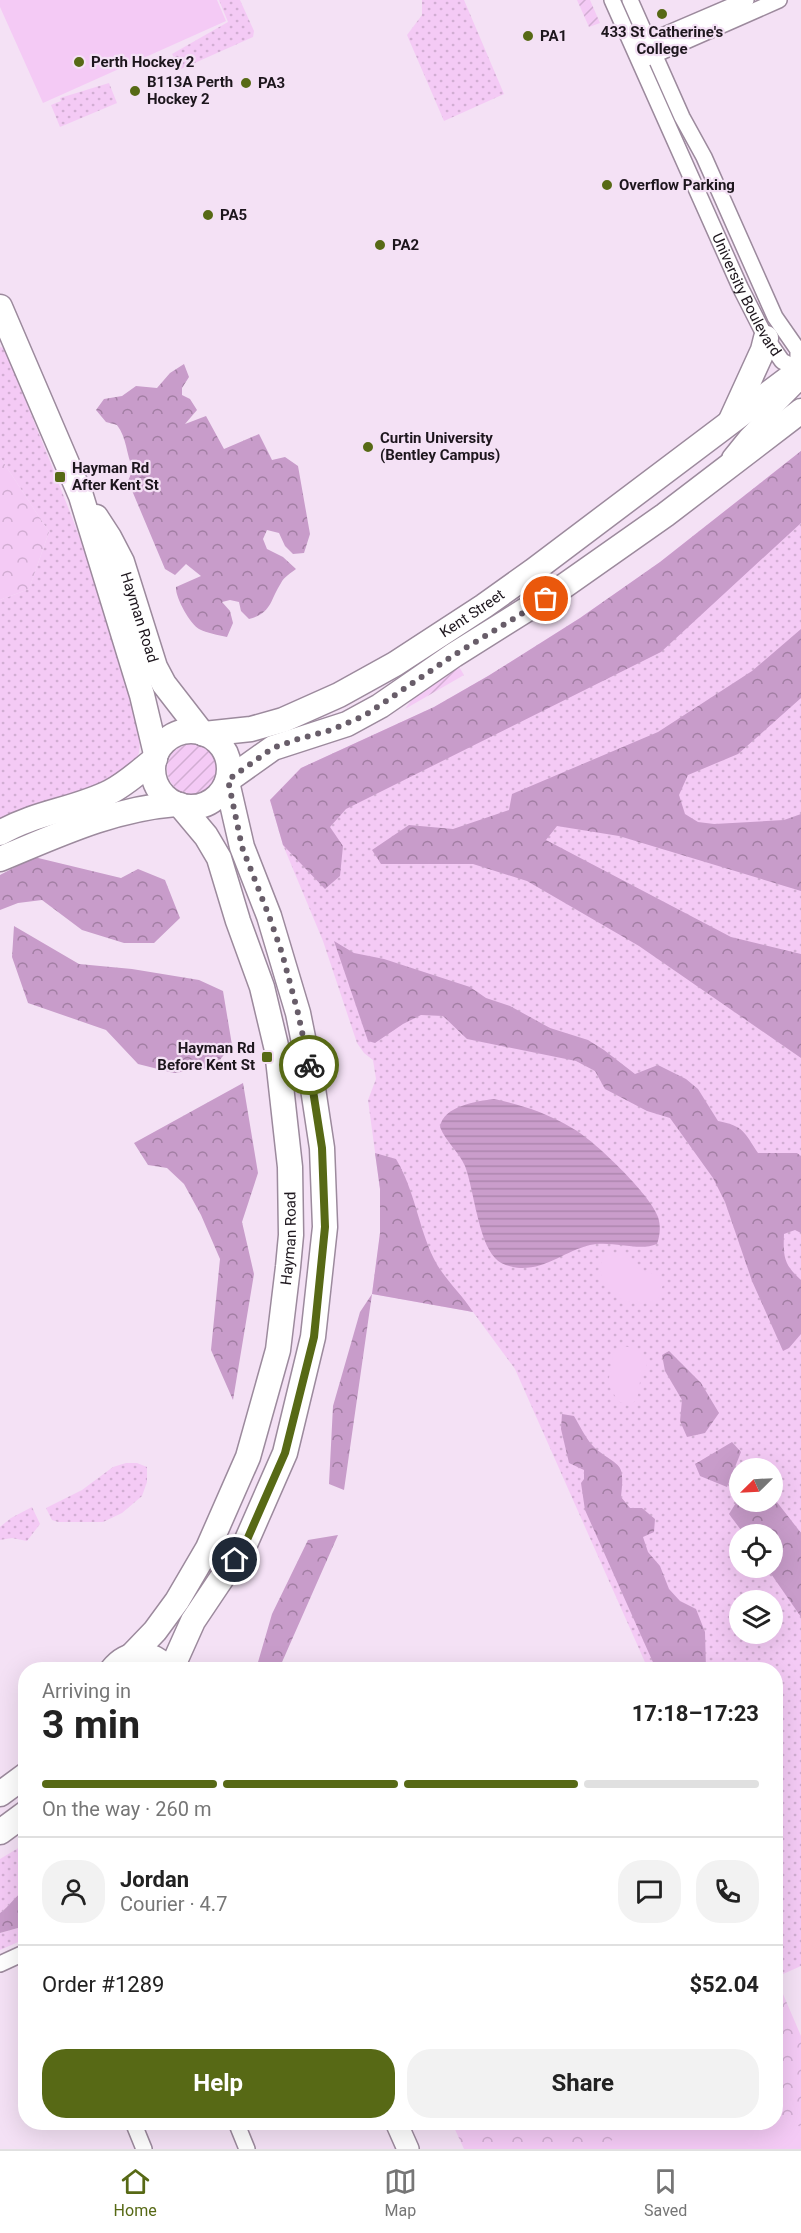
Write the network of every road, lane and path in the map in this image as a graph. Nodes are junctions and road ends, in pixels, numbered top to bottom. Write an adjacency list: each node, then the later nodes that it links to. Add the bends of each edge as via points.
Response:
1 (612, 0): 6 (street, University Boulevard)
2 (630, 0): 5 (street, University Boulevard)
3 (746, 0): 5 (street)
4 (778, 0): 5 (street)
5 (651, 49): 6 (street); 9 (street, University Boulevard, via 775,317 798,350)
6 (637, 55): 8 (street, University Boulevard)
7 (1, 313): 13 (main road, Hayman Road)
8 (766, 338): 9 (street, University Boulevard, via 782,361); 11 (main road)
9 (800, 370): 11 (main road, Kent Street); 12 (street, Kent Street, via 798,384 747,436)
10 (801, 411): 12 (main road, Kent Street)
11 (730, 422): 14 (main road, Kent Street, via 533,571 395,664 283,720 251,729)
12 (715, 476): 16 (main road, Kent Street, via 564,586 380,706 347,724 273,748)
13 (81, 496): 14 (main road, Hayman Road, via 122,562 155,667); 15 (main road, Hayman Road, via 142,695)
14 (203, 733): 15 (main road, via 176,735 162,745); 16 (main road, via 223,749 229,767)
15 (156, 756): 17 (main road, via 153,771 158,788); 18 (main road, via 112,792 32,816)
16 (227, 781): 17 (main road, via 220,794 208,803 194,807); 23 (main road, via 242,847 269,916 298,1013 322,1148 325,1227 314,1337 285,1453 246,1542 193,1621)
17 (178, 805): 19 (main road, via 132,809 97,819); 20 (main road, Hayman Road, via 206,836 219,858 269,1012 288,1134 291,1235 278,1350 248,1458 208,1548 177,1601)
18 (0, 832)
19 (0, 859)
20 (123, 1662)
21 (126, 1662): 22 (main road, via 149,1656)
22 (160, 1662)
23 (173, 1662)
24 (18, 1781): 25 (main road)
25 (0, 1794)
26 (18, 1819): 27 (main road)
27 (0, 1832)
28 (18, 1956): 29 (street)
29 (0, 1964)
30 (136, 2130): 33 (street)
31 (239, 2130): 34 (street)
32 (400, 2130): 35 (main road)
33 (144, 2149)
34 (247, 2149)
35 (408, 2149)

